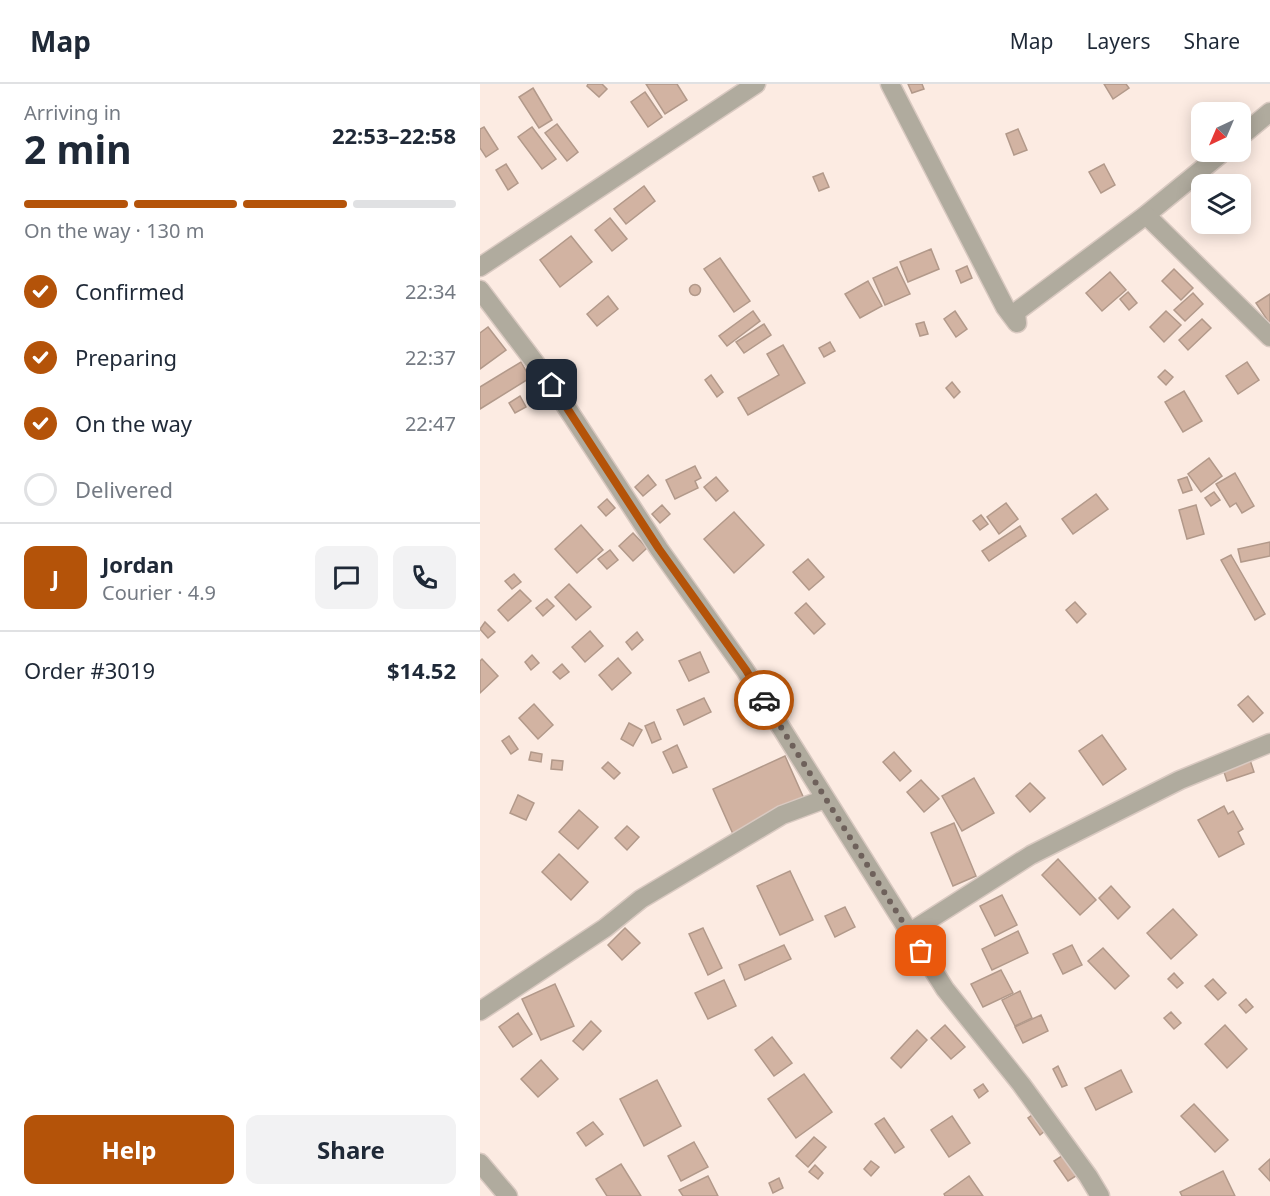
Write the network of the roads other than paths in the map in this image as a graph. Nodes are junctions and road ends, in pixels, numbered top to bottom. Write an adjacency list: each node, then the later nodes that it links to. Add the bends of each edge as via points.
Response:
1 (756, 84): 7 (street)
2 (890, 84): 6 (street, via 1005,307 1017,323 1016,312)
3 (1270, 112): 4 (street)
4 (1251, 128)
5 (1211, 162): 6 (street)
6 (1146, 215): 9 (street)
7 (480, 267)
8 (480, 290): 11 (street, via 552,385 659,549 746,670)
9 (1270, 337)
10 (1270, 742): 12 (street, via 1180,780 1032,855)
11 (825, 799): 12 (street); 13 (street, via 782,815 641,899 605,928)
12 (910, 932): 16 (street, via 945,989 1021,1084)
13 (480, 1011)
14 (480, 1163): 15 (street)
15 (508, 1196)
16 (1100, 1196)

